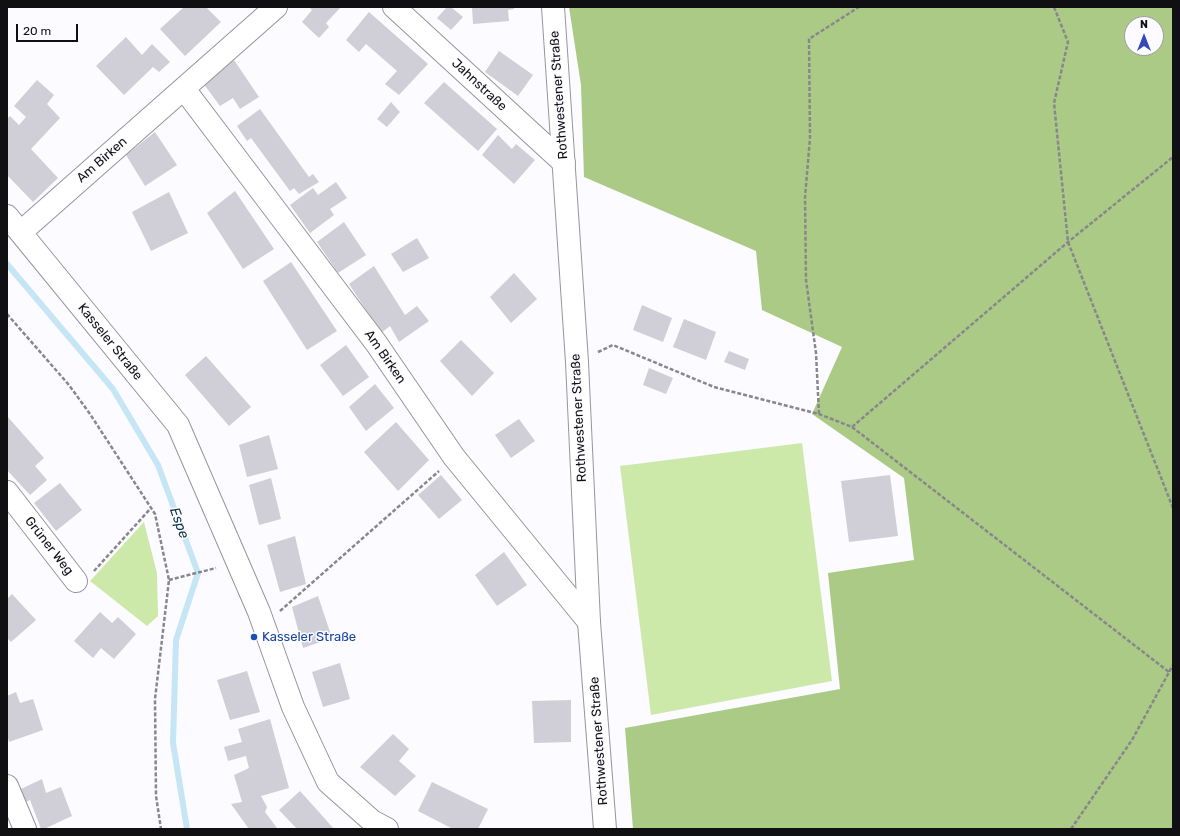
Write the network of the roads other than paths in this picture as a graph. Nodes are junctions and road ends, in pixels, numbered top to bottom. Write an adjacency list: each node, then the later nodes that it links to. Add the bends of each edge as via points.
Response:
1 (276, 7): 4 (street, Am Birken)
2 (394, 7): 5 (street, Jahnstraße)
3 (553, 7): 5 (street, Rothwestener Straße)
4 (184, 88): 7 (street, Am Birken); 10 (street, Am Birken, via 376,343 454,457)
5 (564, 163): 10 (street, Rothwestener Straße, via 577,362)
6 (7, 216): 7 (street, Kasseler Straße)
7 (21, 232): 13 (street, Kasseler Straße, via 178,425 264,625 293,707 328,782 372,821)
8 (7, 492): 9 (street, Grüner Weg)
9 (76, 581)
10 (589, 622): 14 (street, Rothwestener Straße)
11 (7, 786): 12 (street)
12 (25, 829)
13 (387, 829)
14 (605, 829)

